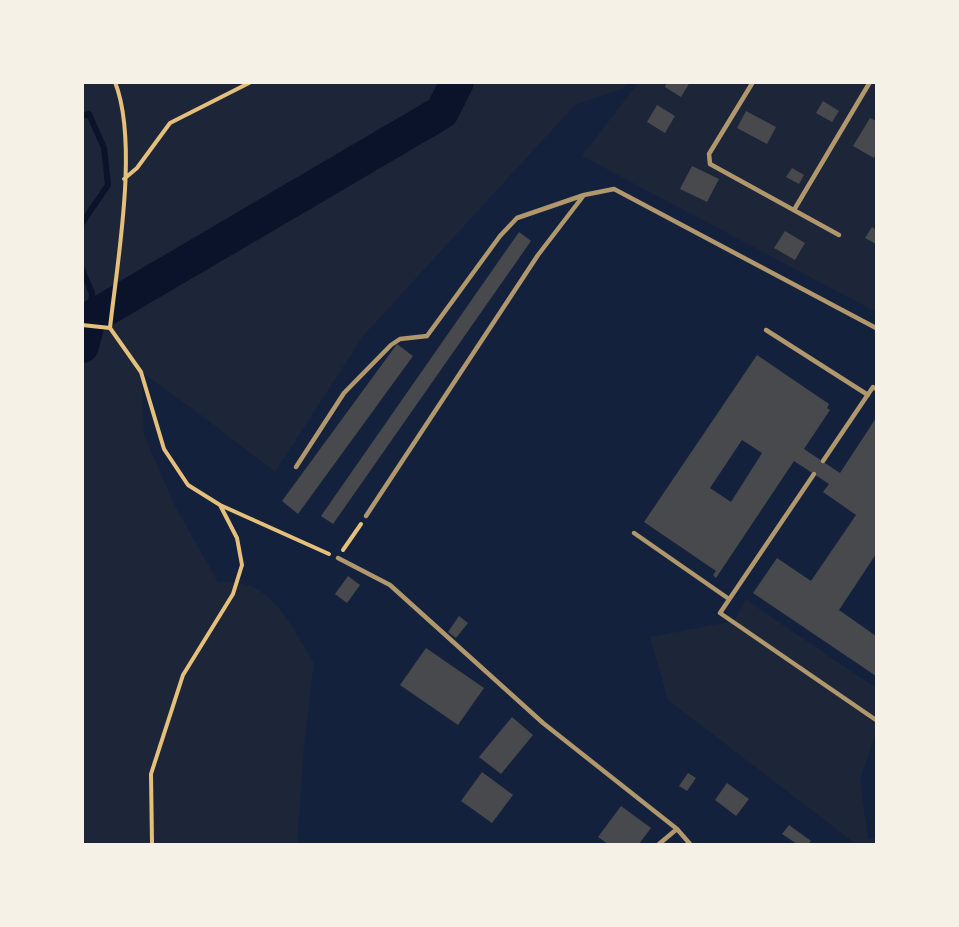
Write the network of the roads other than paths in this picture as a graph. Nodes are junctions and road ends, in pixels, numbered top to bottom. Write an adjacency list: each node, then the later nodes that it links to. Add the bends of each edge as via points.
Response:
1 (753, 82): 4 (lane, via 709,154 710,164)
2 (870, 82): 4 (lane)
3 (584, 195): 6 (lane, via 614,189); 11 (lane, via 517,218 427,336 400,339 391,345 344,393); 13 (lane, via 538,255)
4 (794, 210): 5 (lane)
5 (839, 235)
6 (876, 327)
7 (766, 330): 9 (lane)
8 (876, 389): 9 (lane, via 873,387)
9 (868, 394): 10 (lane)
10 (823, 461)
11 (297, 467)
12 (814, 474): 16 (lane)
13 (366, 516)
14 (634, 533): 16 (lane)
15 (338, 558): 18 (lane, via 390,585 543,723)
16 (729, 600): 17 (lane, via 720,613)
17 (876, 720)
18 (677, 829): 19 (lane); 20 (lane)
19 (659, 844)
20 (690, 844)

